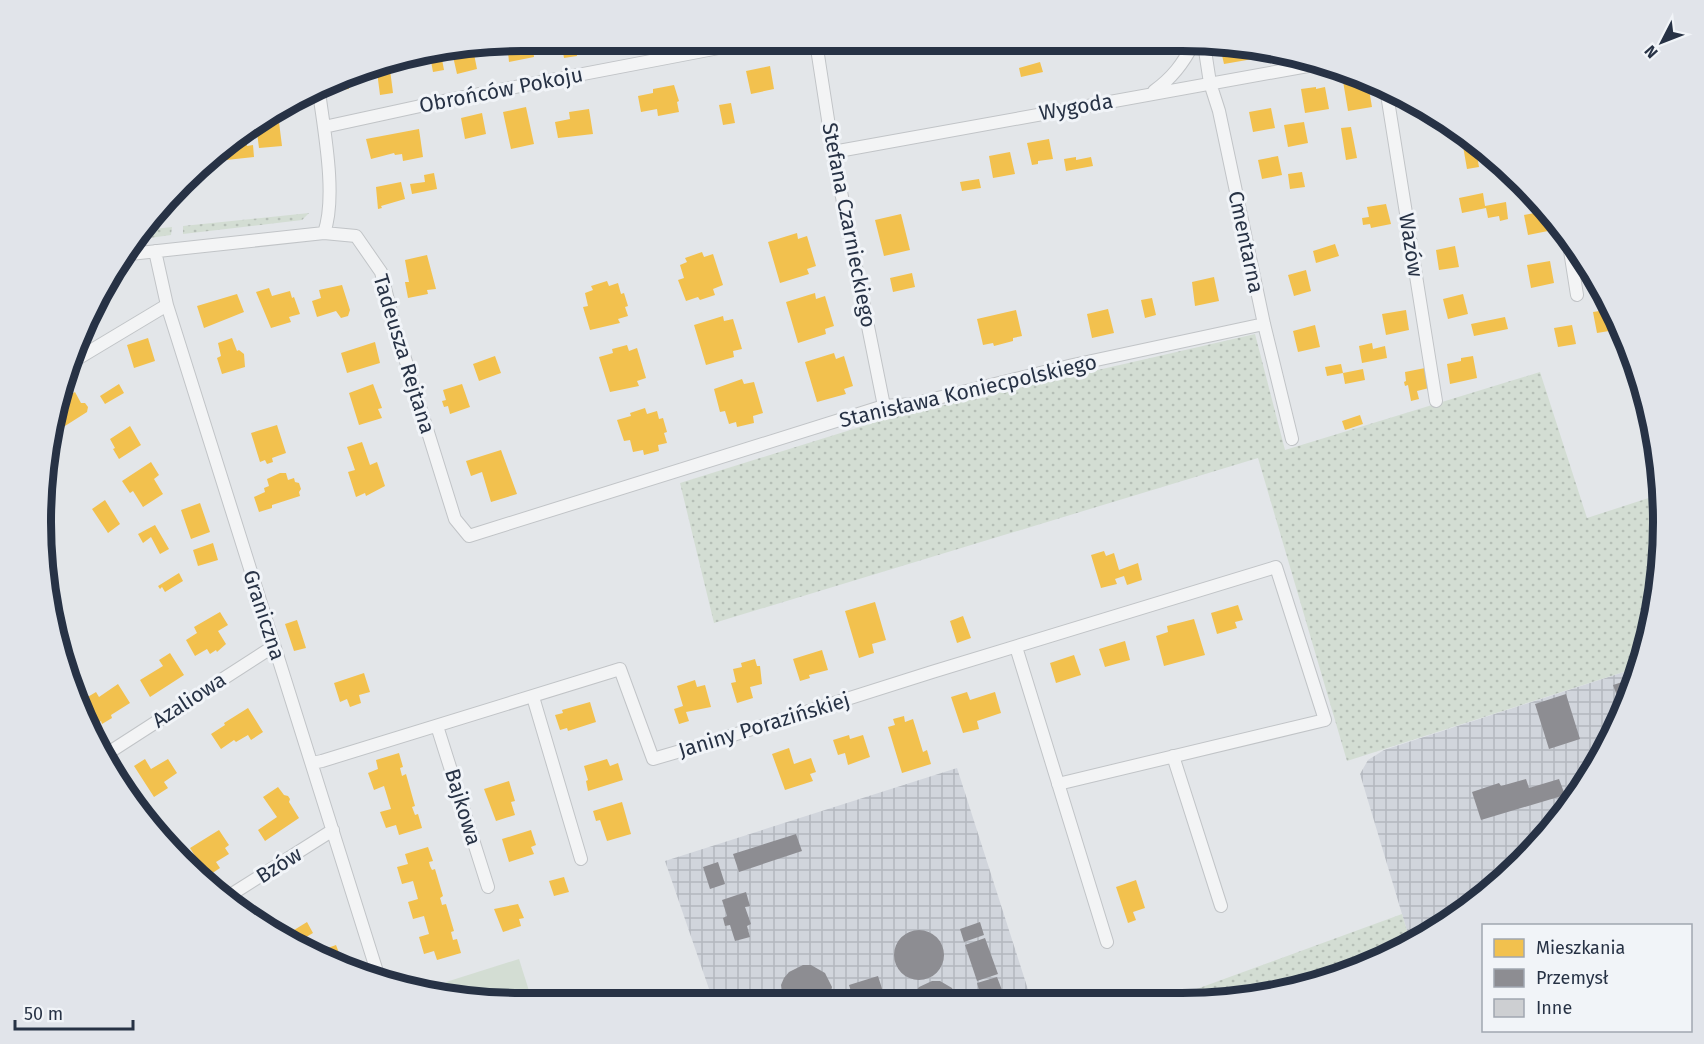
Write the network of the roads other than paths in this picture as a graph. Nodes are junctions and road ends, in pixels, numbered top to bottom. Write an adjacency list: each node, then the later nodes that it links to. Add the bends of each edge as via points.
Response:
1 (703, 51): 10 (street, Obrońców Pokoju)
2 (817, 51): 11 (street, Stefana Czarnieckiego)
3 (1189, 51): 7 (street, via 1168,81)
4 (1205, 52): 6 (street, Cmentarna)
5 (1303, 67): 6 (street, Wygoda)
6 (1210, 83): 7 (street, Wygoda); 18 (street, Cmentarna)
7 (1152, 93): 11 (street, Wygoda)
8 (320, 97): 10 (street)
9 (1388, 99): 20 (street, Wazów)
10 (324, 127): 12 (street, via 329,218)
11 (833, 152): 21 (street, Stefana Czarnieckiego)
12 (324, 233): 13 (street, Tadeusza Rejtana); 23 (street, Tadeusza Rejtana, via 356,236 381,272 455,519)
13 (155, 251): 14 (street, Tadeusza Rejtana); 17 (street, Graniczna)
14 (135, 253)
15 (1571, 256): 16 (street)
16 (1577, 295)
17 (167, 305): 19 (street); 24 (street, Graniczna)
18 (1264, 324): 21 (street, Stanisława Koniecpolskiego, via 913,404); 22 (street, Cmentarna)
19 (82, 356)
20 (1436, 401)
21 (884, 406): 23 (street, Stanisława Koniecpolskiego)
22 (1292, 440)
23 (469, 536)
24 (274, 646): 28 (street, Azaliowa); 30 (street, Graniczna)
25 (1016, 647): 26 (street, Janiny Porazińskiej, via 653,759 620,669); 29 (street, Janiny Porazińskiej, via 1276,567 1325,720); 31 (street)
26 (533, 696): 27 (street, Janiny Porazińskiej); 33 (street)
27 (437, 726): 30 (street, Janiny Porazińskiej); 34 (street, Bajkowa)
28 (111, 751)
29 (1173, 756): 31 (street); 36 (street)
30 (312, 763): 32 (street, Graniczna)
31 (1058, 784): 37 (street)
32 (333, 830): 35 (street, Bzów); 38 (street, Graniczna)
33 (581, 859)
34 (488, 887)
35 (232, 894)
36 (1221, 906)
37 (1107, 942)
38 (376, 970)

